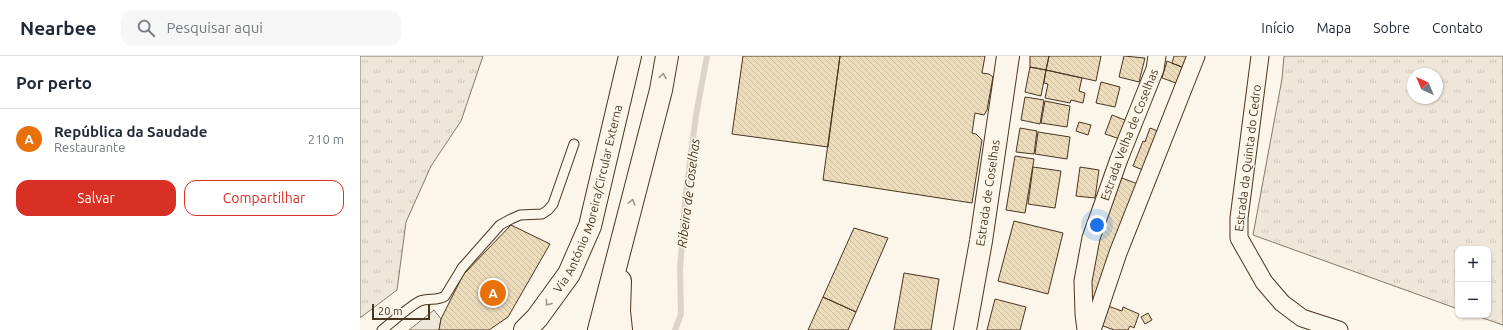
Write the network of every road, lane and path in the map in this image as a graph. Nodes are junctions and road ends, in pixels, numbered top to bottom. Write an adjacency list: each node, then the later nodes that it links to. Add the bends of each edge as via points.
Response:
1 (630, 56): 10 (main road, Via António Moreira/Circular Externa, one-way to 10, via 590,226 569,274 537,318)
2 (667, 56): 8 (main road, one-way to 2, via 661,90)
3 (1008, 56): 13 (main road, Estrada de Coselhas, via 984,223)
4 (1157, 56): 14 (street, Estrada Velha de Coselhas, via 1155,69 1091,238 1083,281)
5 (1196, 56): 15 (street, via 1118,253)
6 (1260, 56): 16 (street, Estrada da Quinta do Cedro, via 1239,218 1239,238 1264,282 1282,303 1302,318)
7 (574, 144): 9 (lane, via 553,204 548,210 542,214 520,216 500,225 462,268 445,296 440,299 429,298 419,301)
8 (622, 239): 11 (main road); 12 (main road, via 619,311)
9 (382, 330)
10 (525, 330)
11 (599, 330)
12 (621, 330)
13 (965, 330)
14 (1086, 330)
15 (1092, 330)
16 (1338, 330)

